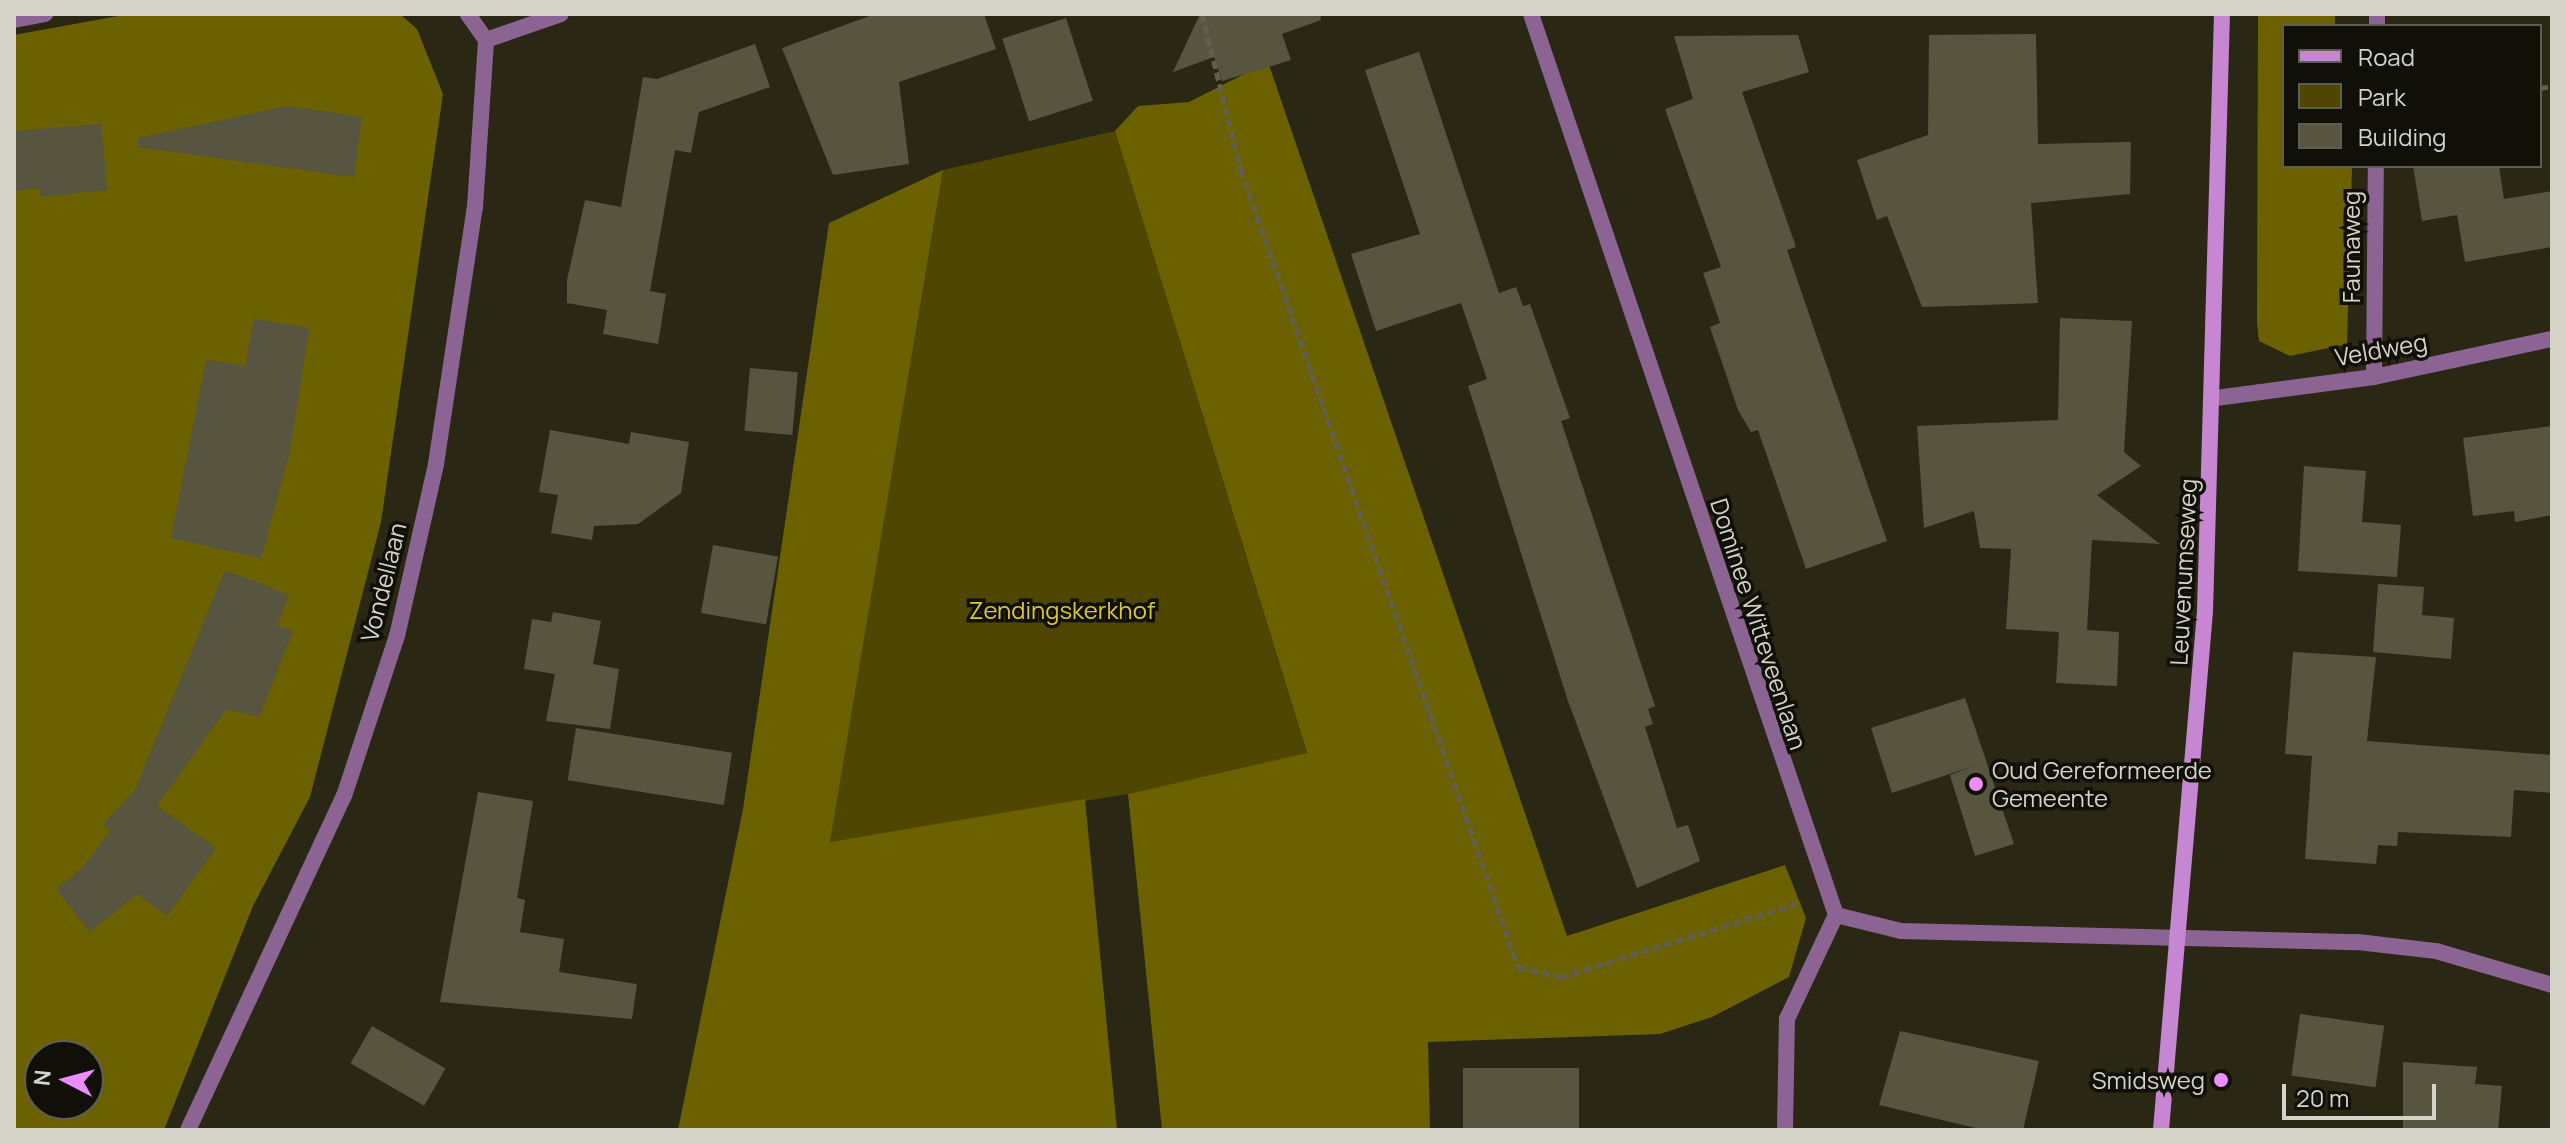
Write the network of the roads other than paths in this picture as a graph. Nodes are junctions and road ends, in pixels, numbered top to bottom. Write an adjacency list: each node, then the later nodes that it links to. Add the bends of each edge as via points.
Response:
1 (45, 14): 6 (street)
2 (468, 14): 7 (street)
3 (561, 14): 7 (street)
4 (1531, 14): 12 (street, Dominee Witteveenlaan, via 1824,896)
5 (2222, 14): 11 (main road, Leuvenumseweg)
6 (14, 20)
7 (486, 40): 15 (street, Vondellaan, via 457,347 397,636 344,796)
8 (2376, 168): 10 (street, Faunaweg)
9 (2552, 339): 10 (street, Veldweg)
10 (2374, 377): 11 (street, Veldweg)
11 (2216, 398): 13 (main road, Leuvenumseweg)
12 (1836, 915): 13 (street, via 1901,931); 16 (street, via 1787,1019)
13 (2183, 933): 14 (street, via 2436,951); 17 (main road, Leuvenumseweg)
14 (2552, 985)
15 (188, 1130)
16 (1785, 1130)
17 (2161, 1130)

